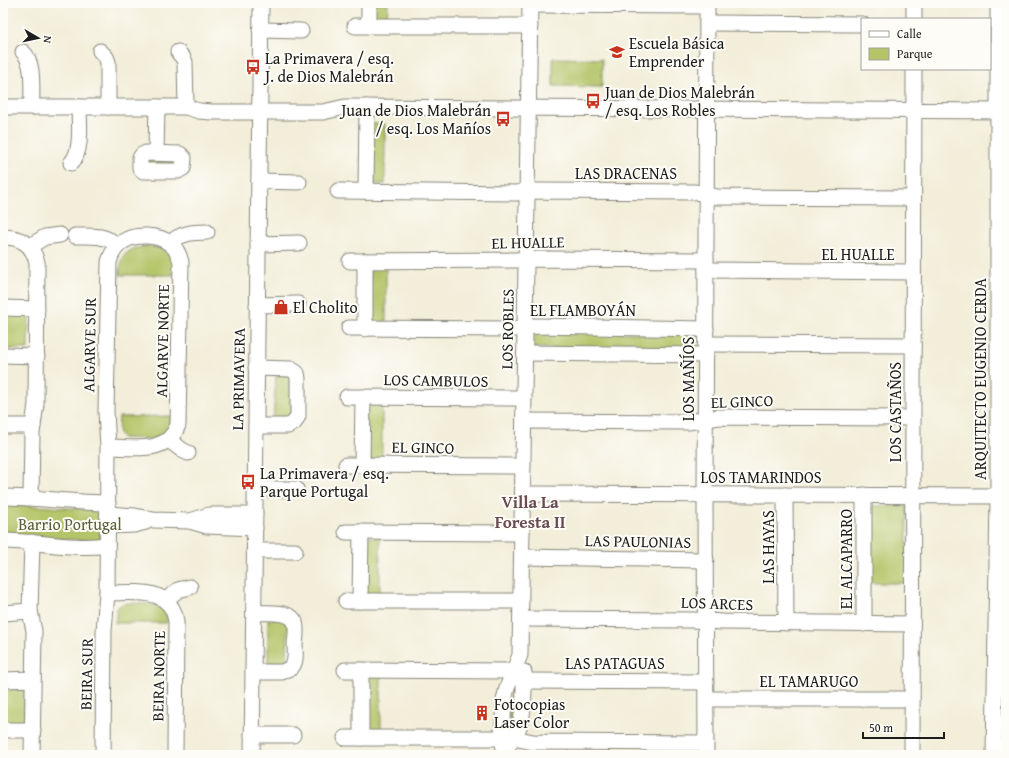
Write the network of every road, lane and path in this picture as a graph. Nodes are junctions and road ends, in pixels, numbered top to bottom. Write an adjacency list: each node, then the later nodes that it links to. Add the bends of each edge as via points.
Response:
1 (261, 3): 12 (street, LA PRIMAVERA)
2 (369, 3): 11 (street, via 362,26)
3 (914, 3): 7 (street)
4 (998, 3): 10 (street, ARQUITECTO EUGENIO CERDA)
5 (530, 4): 6 (street); 11 (street, LOS ROBLES)
6 (707, 4): 8 (street, LOS MAÑÍOS)
7 (914, 18)
8 (707, 23): 9 (street); 27 (street, LOS MAÑÍOS)
9 (861, 24)
10 (1002, 25): 29 (street, ARQUITECTO EUGENIO CERDA)
11 (530, 26): 26 (street, LOS ROBLES)
12 (260, 30): 13 (street); 24 (street, LA PRIMAVERA)
13 (301, 31)
14 (100, 51): 21 (street, via 108,62)
15 (23, 52): 19 (street, via 30,65)
16 (178, 52): 23 (street, via 185,62)
17 (914, 70): 28 (street, LOS CASTAÑOS)
18 (3, 107): 19 (street)
19 (32, 107): 20 (street)
20 (79, 107): 21 (street); 31 (street, via 79,148)
21 (108, 107): 22 (street)
22 (157, 107): 23 (street); 30 (street)
23 (186, 107): 24 (street, via 205,112)
24 (259, 107): 25 (street, via 323,112 345,107); 32 (street, LA PRIMAVERA)
25 (367, 108): 26 (street); 35 (street)
26 (528, 108): 27 (street); 36 (street, LOS ROBLES)
27 (707, 109): 28 (street); 37 (street, LOS MAÑÍOS)
28 (914, 110): 29 (street); 38 (street, LOS CASTAÑOS)
29 (1002, 110): 39 (street, ARQUITECTO EUGENIO CERDA)
30 (156, 153)
31 (71, 163)
32 (259, 181): 33 (street); 46 (street, LA PRIMAVERA)
33 (299, 182)
34 (338, 191): 35 (street, LAS DRACENAS)
35 (366, 191): 36 (street, LAS DRACENAS)
36 (527, 192): 37 (street, LAS DRACENAS); 49 (street, LOS ROBLES)
37 (706, 194): 38 (street, LAS DRACENAS, via 718,197); 52 (street, LOS MAÑÍOS)
38 (914, 198): 53 (street, LOS CASTAÑOS)
39 (1002, 210): 54 (street, ARQUITECTO EUGENIO CERDA)
40 (207, 232): 44 (street, via 182,234)
41 (60, 235): 47 (street, via 45,236)
42 (75, 236): 48 (street, via 105,238)
43 (3, 237): 47 (street, via 16,238)
44 (170, 243): 48 (street, via 159,238 137,236); 79 (street, ALGARVE NORTE, via 178,254 181,268 179,419 176,431)
45 (299, 243): 46 (street)
46 (258, 244): 56 (street, LA PRIMAVERA)
47 (30, 246): 58 (street, via 38,262)
48 (117, 246): 80 (street, ALGARVE SUR, via 110,256 109,268 106,412)
49 (526, 260): 51 (street, EL HUALLE); 52 (street, EL HUALLE); 60 (street, LOS ROBLES)
50 (350, 261): 51 (street, EL HUALLE)
51 (365, 261): 61 (street)
52 (706, 265): 53 (street, EL HUALLE); 62 (street, LOS MAÑÍOS)
53 (913, 272): 63 (street, LOS CASTAÑOS)
54 (1002, 288): 67 (street, ARQUITECTO EUGENIO CERDA)
55 (298, 304): 56 (street)
56 (257, 305): 68 (street, LA PRIMAVERA)
57 (3, 308): 58 (street)
58 (37, 309): 66 (street)
59 (349, 328): 61 (street, EL FLAMBOYÁN)
60 (525, 328): 61 (street, EL FLAMBOYÁN); 62 (street, EL FLAMBOYÁN, via 534,326); 64 (street, LOS ROBLES)
61 (365, 329)
62 (706, 343): 63 (street, EL FLAMBOYÁN); 64 (street, EL FLAMBOYÁN); 73 (street, LOS MAÑÍOS)
63 (913, 345): 72 (street, LOS CASTAÑOS)
64 (525, 353): 71 (street, LOS ROBLES)
65 (3, 354): 66 (street)
66 (37, 356): 76 (street)
67 (1002, 362): 78 (street, ARQUITECTO EUGENIO CERDA)
68 (256, 368): 77 (street, LA PRIMAVERA); 77 (street, via 291,369 297,373 298,416 294,423 288,426)
69 (347, 396): 70 (street, LOS CAMBULOS)
70 (363, 397): 71 (street, LOS CAMBULOS); 83 (street)
71 (524, 398): 74 (street, LOS ROBLES)
72 (913, 418): 73 (street, EL GINCO, via 719,417); 91 (street, LOS CASTAÑOS)
73 (706, 420): 74 (street, EL GINCO); 88 (street, LOS MAÑÍOS)
74 (524, 421): 84 (street, LOS ROBLES)
75 (3, 426): 76 (street)
76 (33, 426): 93 (street)
77 (256, 426): 85 (street, LA PRIMAVERA)
78 (1002, 435): 94 (street, ARQUITECTO EUGENIO CERDA)
79 (169, 440): 80 (street, via 154,447); 81 (street)
80 (108, 446): 95 (street, ALGARVE SUR)
81 (188, 453)
82 (346, 465): 83 (street, EL GINCO)
83 (362, 465): 84 (street, EL GINCO)
84 (523, 466): 87 (street, LOS ROBLES)
85 (255, 489): 86 (street); 96 (street, LA PRIMAVERA)
86 (296, 489)
87 (523, 494): 88 (street, LOS TAMARINDOS); 99 (street, LOS ROBLES)
88 (706, 494): 89 (street, LOS TAMARINDOS); 106 (street, LOS MAÑÍOS)
89 (786, 495): 90 (street, LOS TAMARINDOS); 117 (street, LAS HAYAS)
90 (864, 495): 91 (street, LOS TAMARINDOS); 118 (street, EL ALCAPARRO)
91 (913, 496): 94 (street, LOS TAMARINDOS); 119 (street, LOS CASTAÑOS)
92 (3, 498): 93 (street)
93 (31, 498): 95 (street, via 76,502)
94 (1001, 505): 107 (street, ARQUITECTO EUGENIO CERDA)
95 (108, 514): 96 (street, via 134,525 153,520 190,521 216,514); 102 (street, BEIRA SUR)
96 (255, 521): 103 (street, LA PRIMAVERA)
97 (346, 532): 98 (street)
98 (361, 532): 99 (street); 111 (street, via 353,601)
99 (522, 533): 105 (street, LOS ROBLES)
100 (3, 541): 101 (street)
101 (32, 542): 102 (street, via 80,547); 112 (street)
102 (107, 545): 109 (street, BEIRA SUR)
103 (254, 551): 104 (street); 114 (street, LA PRIMAVERA)
104 (295, 551)
105 (522, 558): 106 (street, LAS PAULONIAS); 111 (street, LOS ROBLES)
106 (706, 560): 116 (street, LOS MAÑÍOS)
107 (1001, 585): 120 (street, ARQUITECTO EUGENIO CERDA)
108 (190, 587): 110 (street, via 178,590)
109 (107, 593): 110 (street, via 152,594); 140 (street, BEIRA SUR, via 104,630)
110 (166, 600): 141 (street, BEIRA NORTE, via 173,610 176,622)
111 (521, 602): 115 (street, LOS ROBLES)
112 (30, 611): 113 (street); 125 (street, via 34,631)
113 (3, 613)
114 (254, 613): 123 (street, LA PRIMAVERA); 123 (street, via 286,614 292,618 296,628 295,659 291,668 282,672)
115 (521, 619): 116 (street, LOS ARCES); 124 (street, LOS ROBLES, via 520,656 524,672)
116 (706, 621): 117 (street, LOS ARCES); 127 (street, LOS MAÑÍOS)
117 (786, 623): 118 (street, LOS ARCES)
118 (864, 624): 119 (street, LOS ARCES)
119 (912, 624): 129 (street, LOS CASTAÑOS)
120 (1001, 658): 132 (street, ARQUITECTO EUGENIO CERDA)
121 (345, 670): 122 (street, LAS PATAGUAS)
122 (361, 670): 124 (street, LAS PATAGUAS); 136 (street)
123 (253, 672): 133 (street, LA PRIMAVERA)
124 (519, 676): 127 (street, LAS PATAGUAS); 137 (street, LOS ROBLES, via 521,718 517,732)
125 (33, 679): 126 (street); 131 (street)
126 (3, 680)
127 (706, 682): 128 (street, LOS MAÑÍOS)
128 (706, 699): 129 (street, EL TAMARUGO); 138 (street, LOS MAÑÍOS)
129 (912, 700): 143 (street, LOS CASTAÑOS)
130 (3, 730): 131 (street)
131 (33, 730): 139 (street)
132 (1000, 732): 144 (street, ARQUITECTO EUGENIO CERDA)
133 (252, 735): 134 (street); 142 (street, LA PRIMAVERA)
134 (293, 735)
135 (345, 738): 136 (street)
136 (360, 738): 137 (street)
137 (506, 745): 138 (street, via 524,741)
138 (706, 749)
139 (32, 755)
140 (103, 755)
141 (175, 755)
142 (252, 755)
143 (912, 755)
144 (994, 755)

